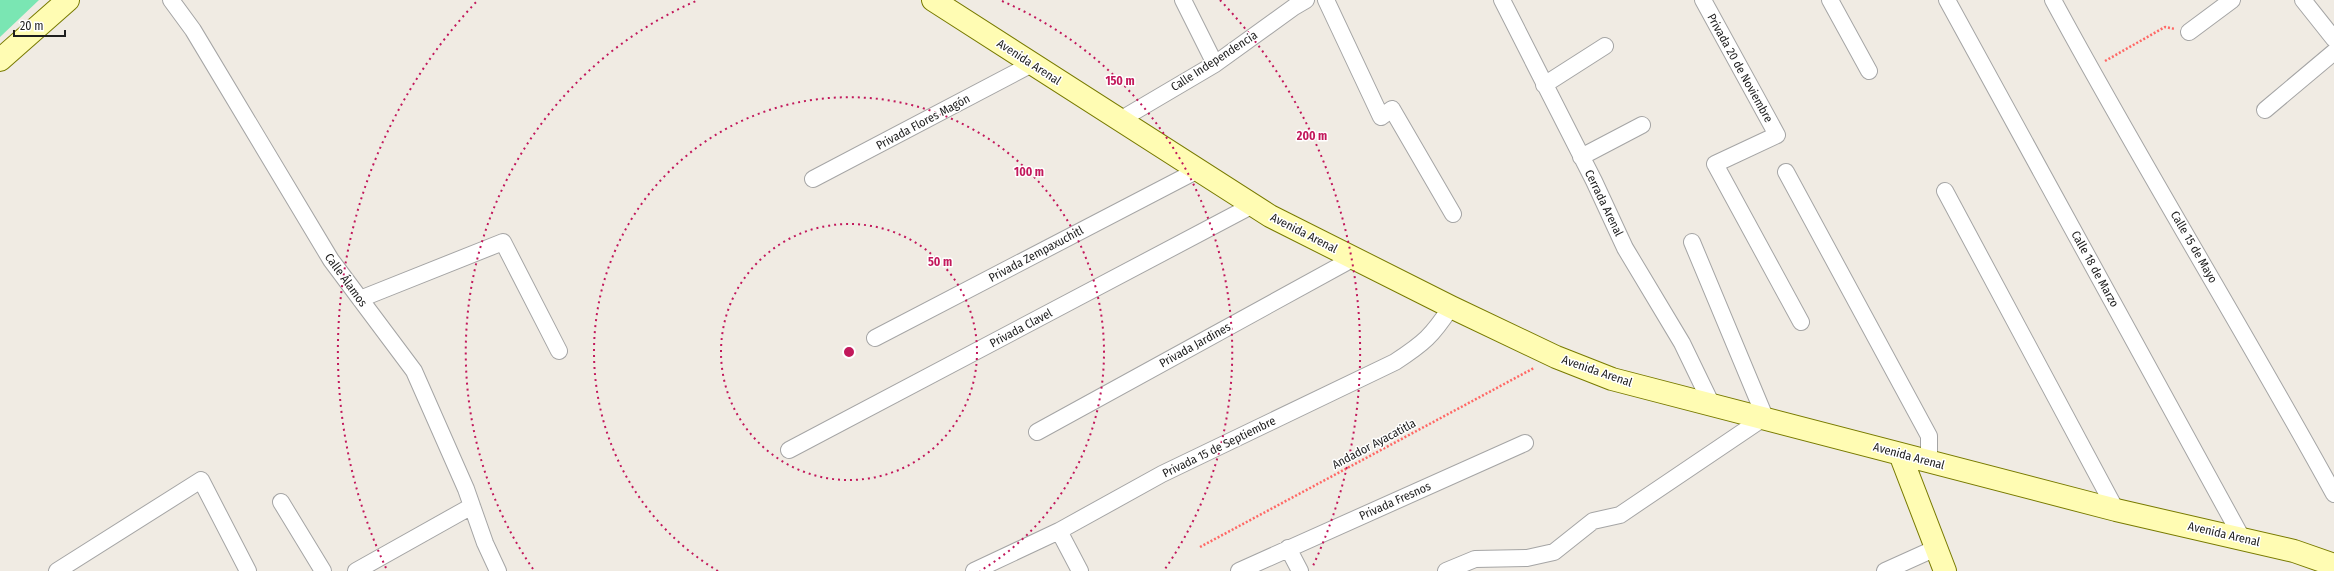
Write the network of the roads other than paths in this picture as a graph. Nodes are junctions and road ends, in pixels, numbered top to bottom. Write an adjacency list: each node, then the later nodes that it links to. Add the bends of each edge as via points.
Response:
1 (68, 0): 18 (main road)
2 (171, 0): 35 (street, Calle Álamos, via 193,30 331,260)
3 (933, 0): 19 (main road, Avenida Arenal)
4 (1183, 0): 20 (street)
5 (1326, 0): 32 (street, via 1381,117 1392,110)
6 (1502, 0): 22 (street, Cerrada Arenal)
7 (1703, 0): 37 (street, Privada 20 de Noviembre, via 1777,135 1715,164)
8 (1830, 0): 21 (street)
9 (1947, 0): 52 (street, Calle 18 de Marzo)
10 (2053, 0): 47 (street, Calle 15 de Mayo, via 2090,69 2270,377)
11 (2232, 0): 14 (street)
12 (2303, 0): 15 (street)
13 (1297, 2): 20 (street, Calle Independencia)
14 (2189, 32)
15 (2332, 33)
16 (1605, 46): 22 (street)
17 (2334, 52): 23 (street)
18 (0, 60)
19 (1032, 64): 24 (main road, Avenida Arenal); 29 (street, Privada Flores Magón)
20 (1215, 64): 24 (street, Calle Independencia)
21 (1869, 71)
22 (1544, 86): 26 (street, Cerrada Arenal)
23 (2265, 110)
24 (1120, 120): 27 (main road, Avenida Arenal)
25 (1642, 125): 26 (street)
26 (1581, 156): 40 (street, Cerrada Arenal, via 1625,248 1682,343)
27 (1198, 170): 31 (main road, Avenida Arenal); 38 (street, Privada Zempaxuchitl)
28 (1786, 172): 46 (street, via 1929,436)
29 (813, 179)
30 (1945, 191): 50 (street)
31 (1254, 205): 34 (main road, Avenida Arenal, via 1270,216); 44 (street, Privada Clavel)
32 (1453, 214)
33 (1692, 242): 41 (street)
34 (1354, 258): 36 (main road, Avenida Arenal); 42 (street, Privada Jardines)
35 (360, 299): 39 (street, via 503,242); 49 (street, Calle Álamos, via 414,371)
36 (1451, 307): 40 (main road, Avenida Arenal, via 1556,357 1612,379); 51 (street, Privada 15 de Septiembre, via 1434,333 1395,362 1162,474)
37 (1801, 322)
38 (875, 338)
39 (559, 351)
40 (1711, 403): 41 (main road, Avenida Arenal)
41 (1765, 418): 45 (main road, Avenida Arenal); 65 (street, via 1620,515 1594,521 1554,552 1527,558 1475,559)
42 (1037, 432)
43 (1525, 443): 53 (street, Privada Fresnos)
44 (789, 450)
45 (1900, 454): 46 (main road, Avenida Arenal); 54 (main road)
46 (1929, 462): 50 (main road, Avenida Arenal)
47 (2334, 494)
48 (281, 502): 58 (street)
49 (472, 506): 59 (street); 60 (street, Calle Álamos)
50 (2116, 510): 52 (main road, Avenida Arenal)
51 (1059, 531): 61 (street, Privada 15 de Septiembre); 62 (street)
52 (2242, 538): 55 (main road, Avenida Arenal, via 2294,551)
53 (1288, 548): 63 (street, Privada Fresnos); 64 (street)
54 (1936, 548): 66 (street); 67 (main road)
55 (2334, 565)
56 (57, 571): 57 (street, via 201,480)
57 (248, 571)
58 (323, 571)
59 (356, 571)
60 (498, 571)
61 (974, 571)
62 (1080, 571)
63 (1239, 571)
64 (1300, 571)
65 (1446, 571)
66 (1885, 571)
67 (1944, 571)

